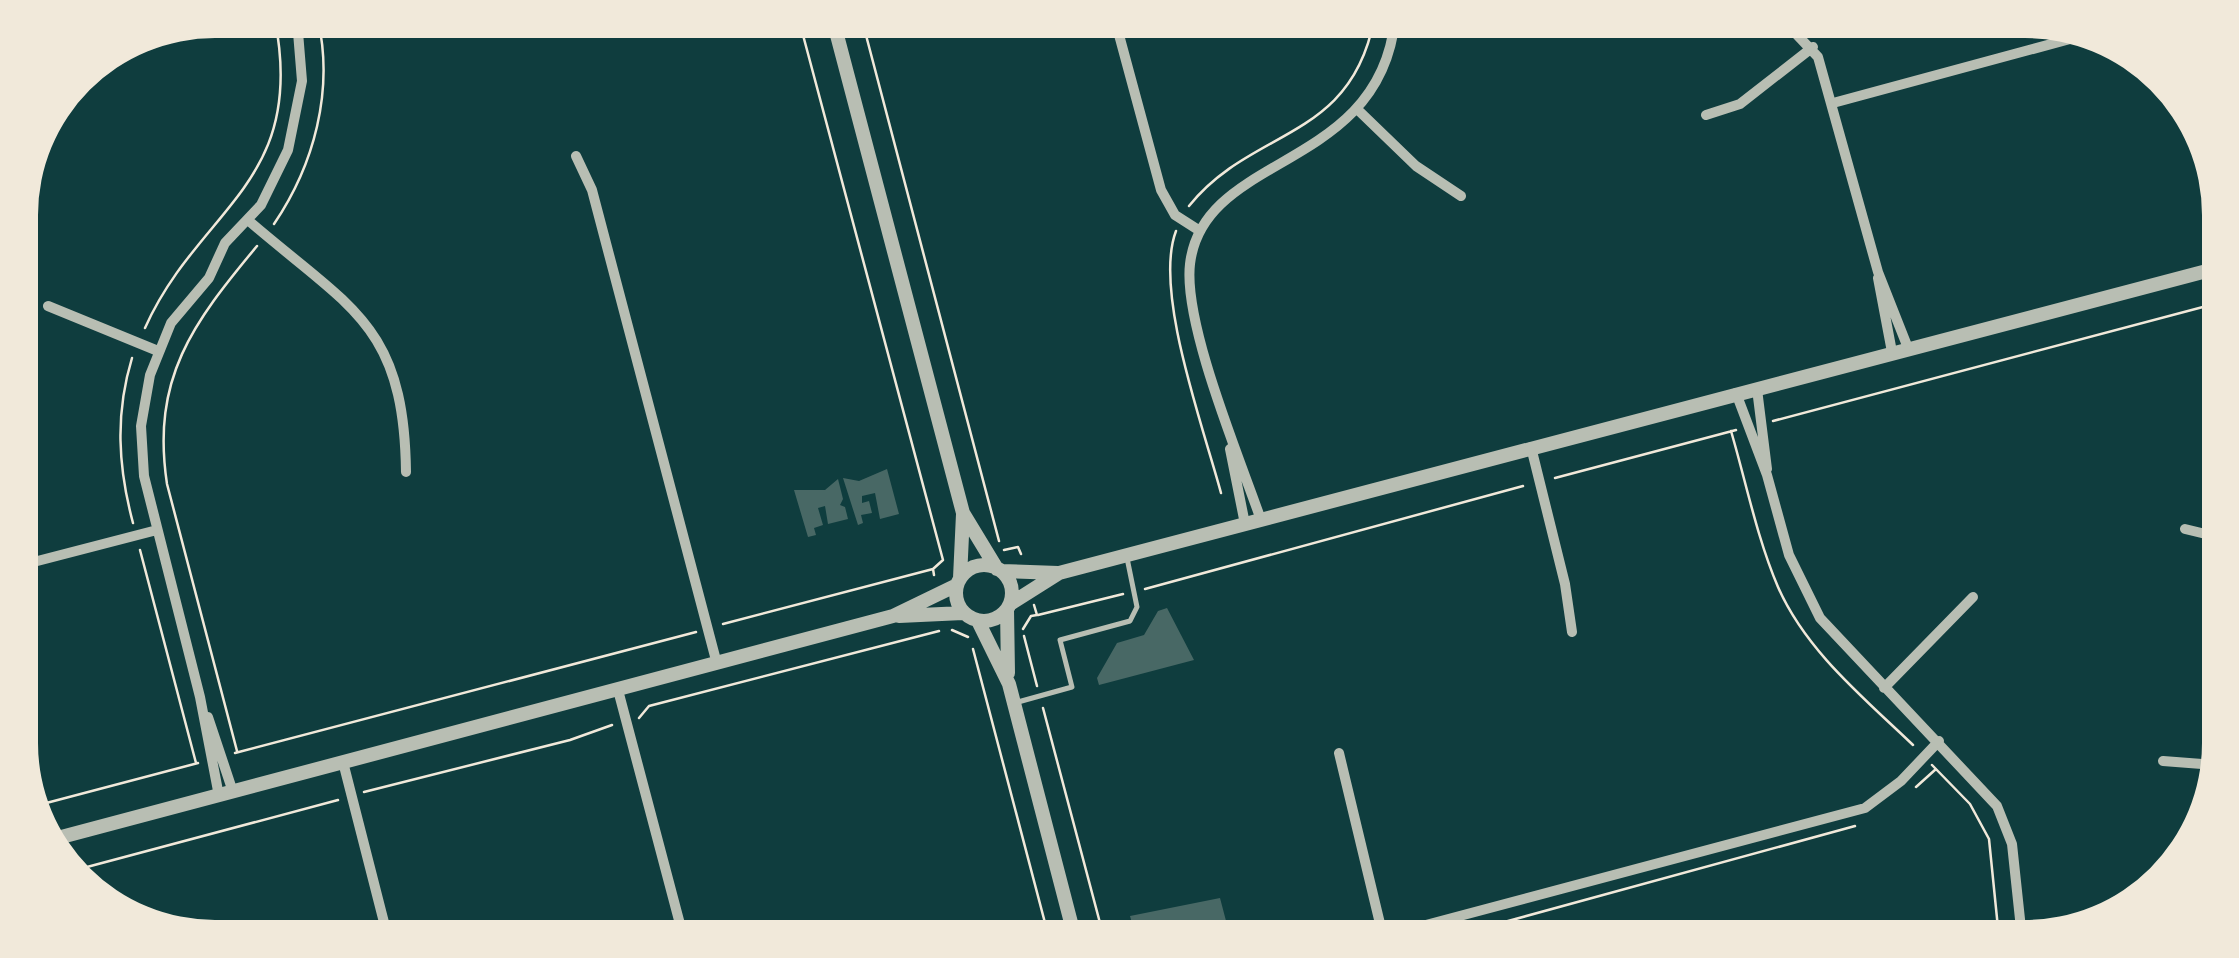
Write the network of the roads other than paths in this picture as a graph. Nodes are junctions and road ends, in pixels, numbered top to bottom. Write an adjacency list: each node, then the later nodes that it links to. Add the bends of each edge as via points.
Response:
1 (298, 38): 13 (street, via 302,82 295,128 280,172)
2 (838, 38): 27 (street)
3 (1120, 38): 14 (street, via 1161,190 1181,220)
4 (1391, 38): 9 (street)
5 (1803, 38): 7 (street)
6 (2061, 41): 8 (street)
7 (1813, 47): 8 (street); 10 (street, via 1740,104)
8 (1833, 103): 15 (street)
9 (1357, 109): 12 (street, via 1416,166); 14 (street, via 1312,148 1225,198)
10 (1706, 116)
11 (576, 156): 44 (street, via 592,190)
12 (1462, 196)
13 (248, 221): 19 (street, via 225,242 209,278); 25 (street, via 353,310 382,344 402,406)
14 (1200, 231): 23 (street, via 1191,291)
15 (1878, 272): 18 (street); 20 (street)
16 (2202, 272): 18 (street)
17 (48, 306): 19 (street)
18 (1908, 348): 20 (street)
19 (158, 350): 30 (street, via 141,438)
20 (1892, 352): 21 (street)
21 (1757, 389): 22 (street); 26 (street)
22 (1736, 393): 24 (street); 26 (street)
23 (1229, 438): 28 (street); 29 (street)
24 (1530, 447): 28 (street); 43 (street)
25 (406, 472)
26 (1767, 476): 46 (street, via 1802,588)
27 (963, 513): 35 (street); 37 (street)
28 (1260, 520): 29 (street)
29 (1245, 524): 33 (street)
30 (156, 530): 34 (street); 48 (street)
31 (2186, 530): 32 (street)
32 (2202, 533)
33 (1126, 555): 36 (street); 49 (lane, via 1138,606 1130,621 1060,640 1072,687)
34 (38, 561)
35 (999, 570): 36 (street); 37 (street, via 981,565); 39 (street, via 1011,586)
36 (1059, 573): 39 (street)
37 (958, 582): 40 (street, via 956,600); 41 (street)
38 (1974, 597): 46 (street)
39 (1008, 606): 42 (street, via 994,619); 45 (street)
40 (964, 613): 41 (street); 42 (street)
41 (893, 616): 44 (street)
42 (978, 621): 45 (street)
43 (1572, 632)
44 (717, 664): 47 (street)
45 (1008, 684): 49 (street)
46 (1884, 688): 50 (street)
47 (618, 690): 53 (street); 58 (street)
48 (200, 697): 55 (street, via 210,760); 55 (street, via 224,756)
49 (1014, 703): 59 (street)
50 (1939, 741): 61 (street, via 1864,808); 62 (street, via 1982,786 2007,827)
51 (1339, 753): 60 (street)
52 (2163, 760): 54 (street)
53 (343, 762): 55 (street); 57 (street)
54 (2200, 764)
55 (226, 794): 56 (street)
56 (64, 836)
57 (383, 920)
58 (679, 920)
59 (1071, 920)
60 (1376, 920)
61 (1444, 920)
62 (2020, 920)

